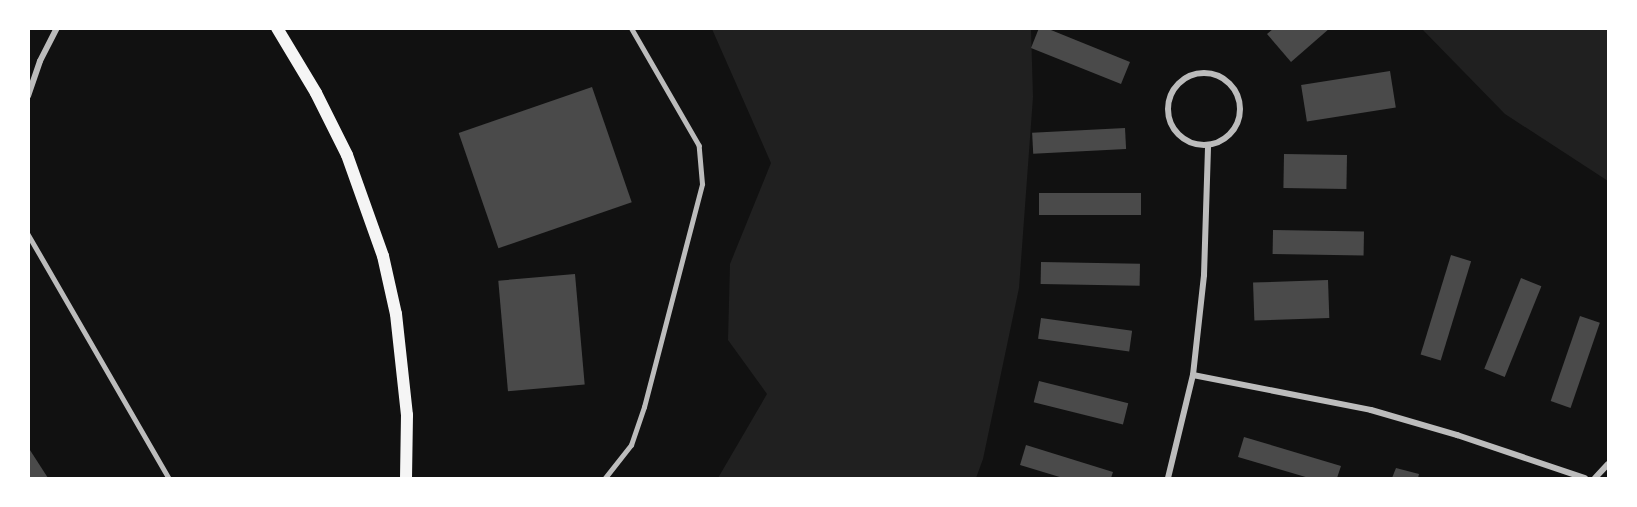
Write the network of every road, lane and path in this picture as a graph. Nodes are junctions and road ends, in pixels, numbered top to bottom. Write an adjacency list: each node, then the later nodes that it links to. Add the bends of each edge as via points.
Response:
1 (57, 28): 4 (street)
2 (277, 28): 10 (main road, via 347,155 383,256 396,314 407,415)
3 (631, 28): 11 (lane, via 699,146 702,184 644,407 631,445)
4 (28, 96)
5 (1208, 145): 5 (street, via 1184,139 1176,131 1168,109 1176,86 1197,74 1209,74 1229,84 1239,104 1236,126); 7 (street, via 1204,275)
6 (28, 234): 9 (lane)
7 (1193, 375): 12 (street); 13 (street, via 1371,410)
8 (1608, 464): 14 (street)
9 (169, 478)
10 (406, 478)
11 (605, 478)
12 (1168, 478)
13 (1585, 478)
14 (1595, 478)

